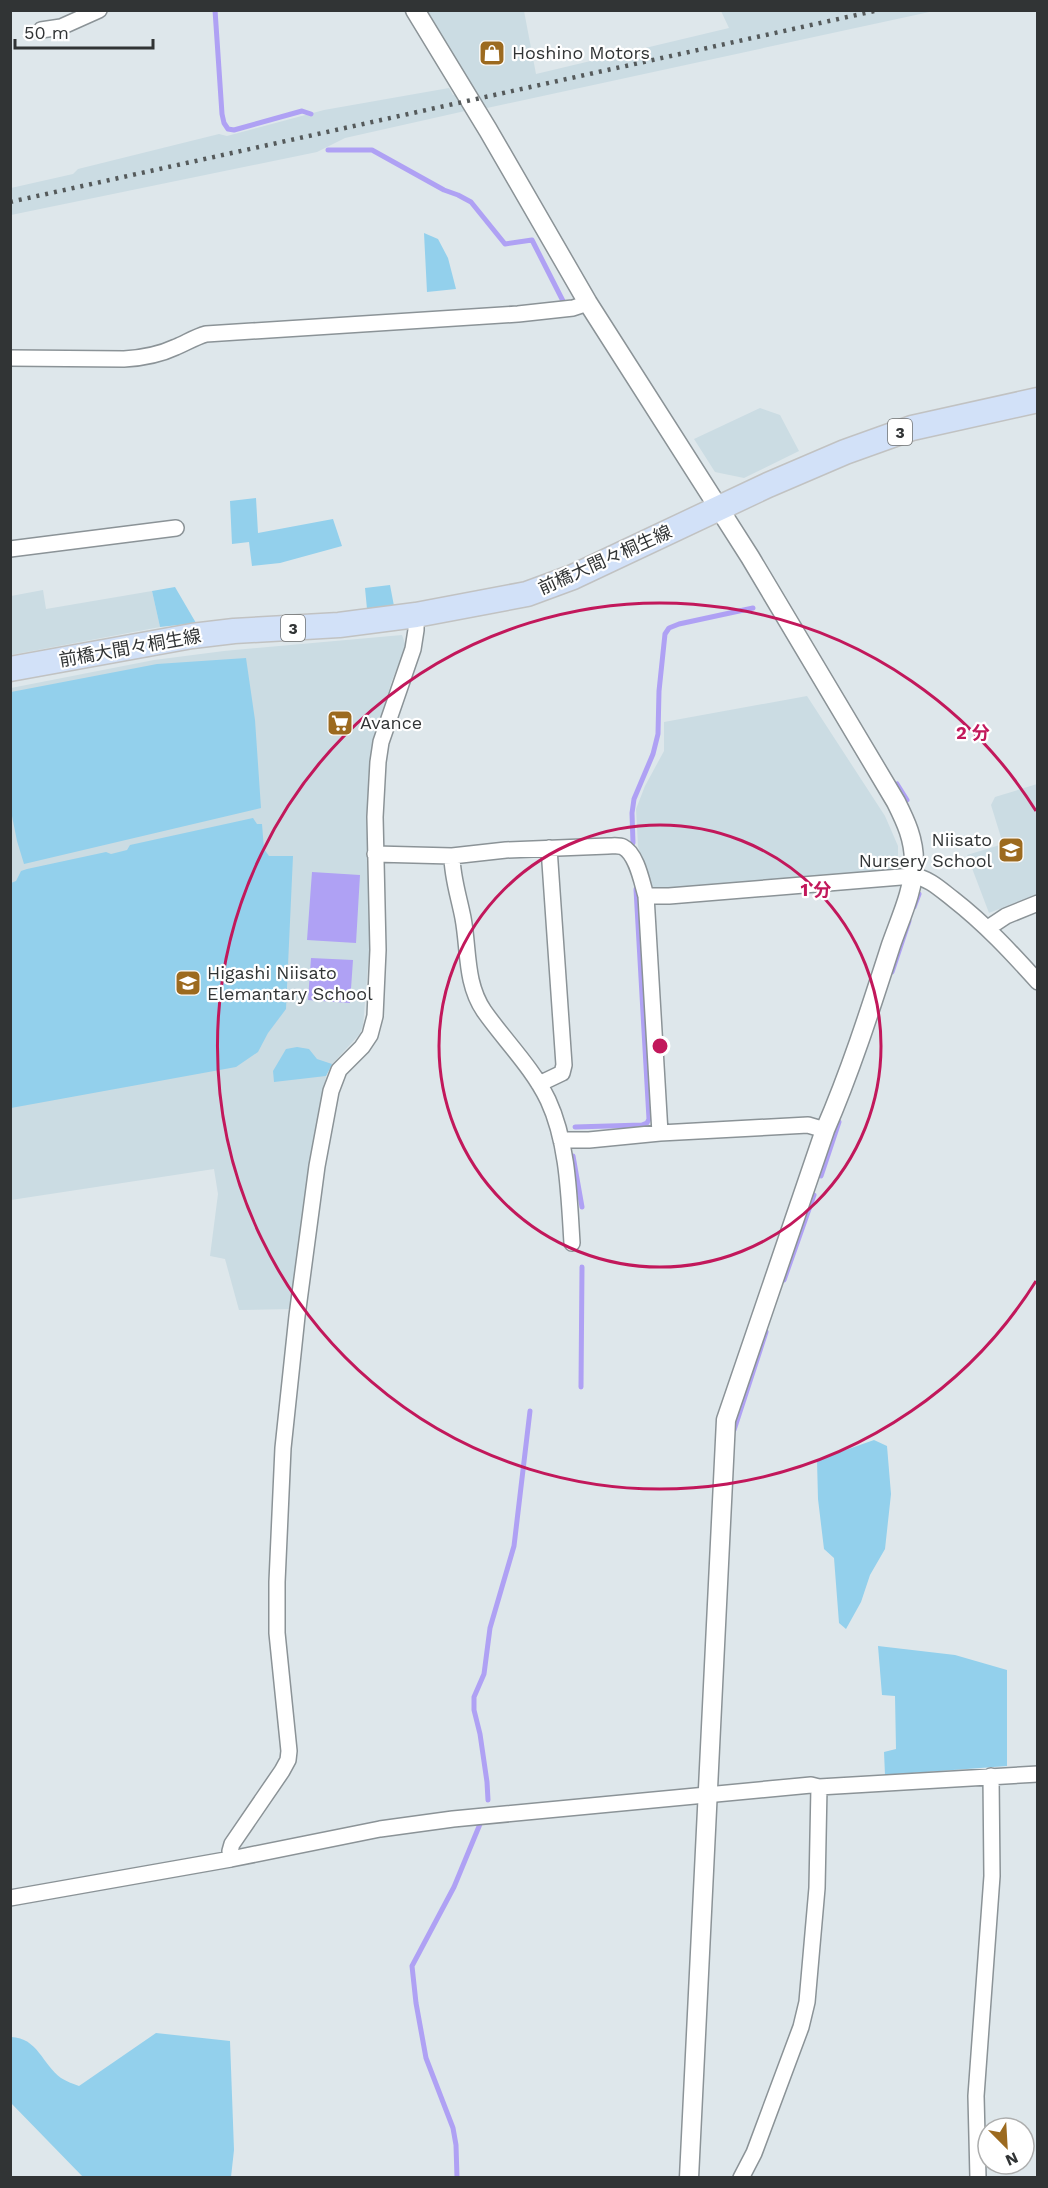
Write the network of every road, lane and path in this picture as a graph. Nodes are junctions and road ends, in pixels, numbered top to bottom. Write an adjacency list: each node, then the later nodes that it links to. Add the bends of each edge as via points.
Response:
1 (99, 10): 3 (street, via 61,27)
2 (415, 10): 4 (street)
3 (40, 30)
4 (588, 303): 5 (street, via 518,314 206,334 143,358); 7 (street)
5 (10, 358)
6 (1038, 400): 7 (main road, 前橋大間々桐生線 / 3, via 912,428 845,452)
7 (719, 508): 10 (main road, 前橋大間々桐生線 / 3, via 573,577 527,594); 15 (street, via 896,802 912,838)
8 (176, 528): 9 (street)
9 (10, 549)
10 (416, 615): 11 (main road, 前橋大間々桐生線 / 3, via 192,636); 13 (street, via 413,649 380,752)
11 (10, 669)
12 (549, 848): 14 (street); 16 (street, via 621,846 637,864); 20 (street, via 564,1065 562,1073)
13 (375, 854): 14 (street); 29 (street, via 375,1016 370,1035 339,1071 331,1090 317,1166 283,1448 277,1633 288,1760 232,1844)
14 (452, 856): 20 (street, via 473,989 484,1011)
15 (913, 876): 16 (street); 18 (street, via 932,883); 21 (street, via 877,991)
16 (646, 896): 22 (street)
17 (1038, 903): 18 (street)
18 (988, 928): 19 (street)
19 (1038, 982)
20 (539, 1084): 23 (street)
21 (825, 1130): 22 (street, via 808,1125); 28 (street, via 726,1420)
22 (660, 1133): 23 (street)
23 (561, 1140): 24 (street)
24 (572, 1243)
25 (1038, 1774): 26 (street)
26 (991, 1776): 27 (street); 33 (street, via 992,1876 976,2096)
27 (819, 1787): 28 (street); 32 (street, via 817,1888 807,2002 754,2153)
28 (709, 1794): 29 (street, via 453,1819 380,1829); 31 (street)
29 (231, 1859): 30 (street)
30 (10, 1898)
31 (689, 2178)
32 (741, 2178)
33 (978, 2178)

